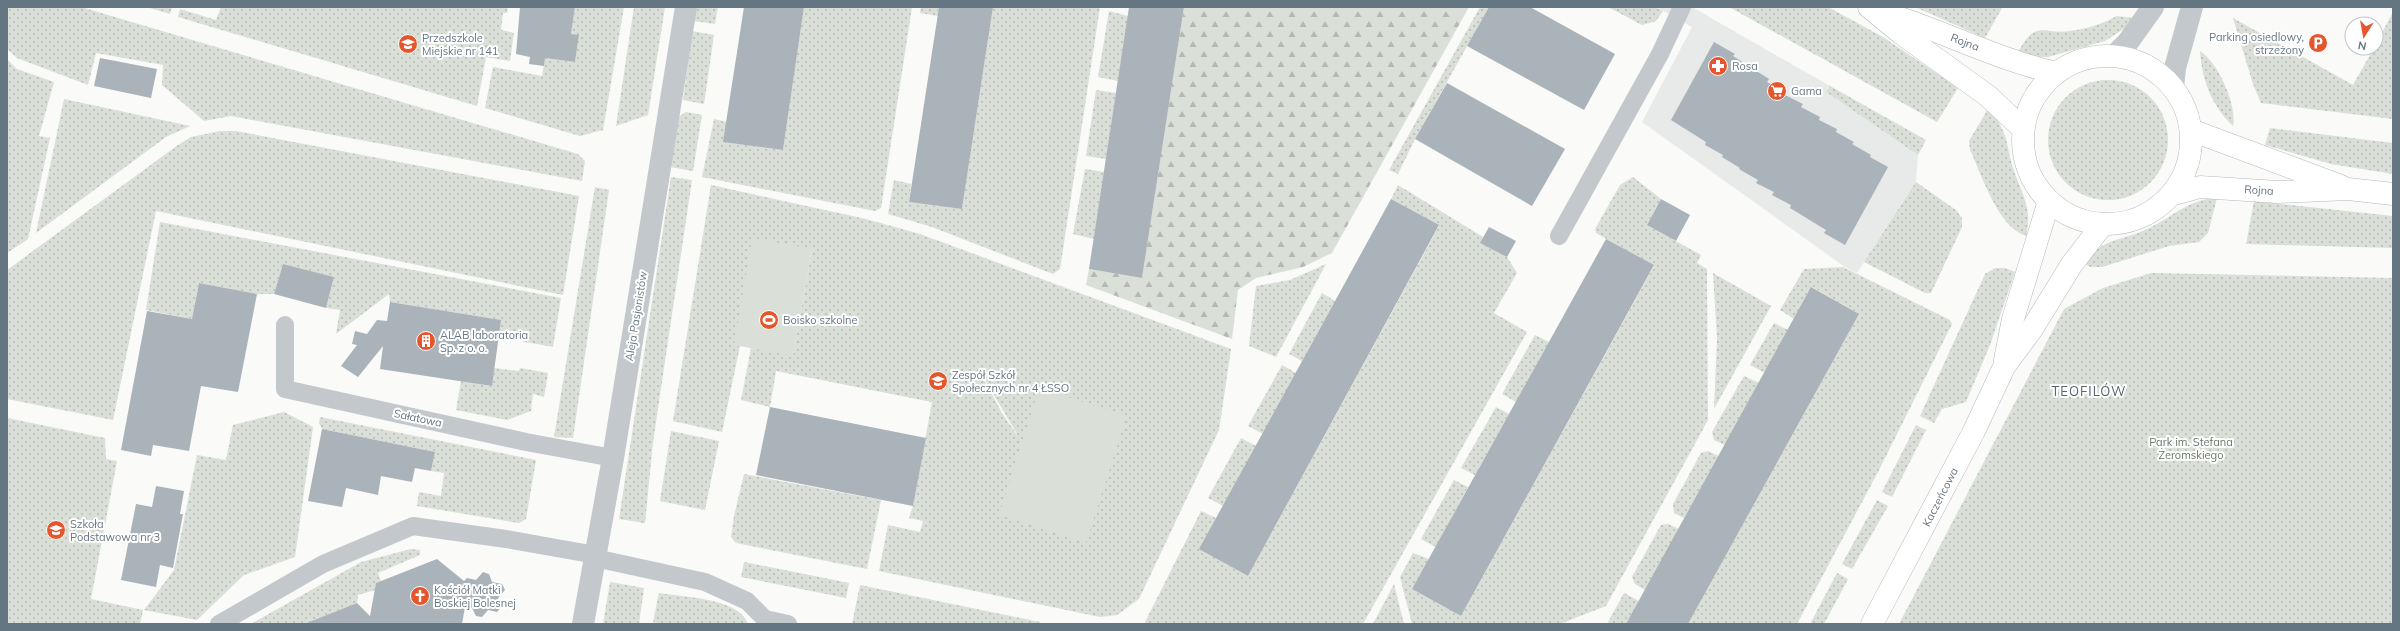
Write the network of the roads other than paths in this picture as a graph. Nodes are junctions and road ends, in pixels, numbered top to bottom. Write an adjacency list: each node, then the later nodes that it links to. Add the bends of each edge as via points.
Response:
1 (686, 7): 19 (street, Aleja Pasjonistów)
2 (1682, 7): 16 (lane, via 1656,60)
3 (2153, 7): 6 (street, via 2128,42)
4 (2192, 7): 8 (street, via 2175,68)
5 (1872, 9): 7 (street, Rojna, via 1914,22 2009,59); 9 (street, Rojna, via 1988,96)
6 (2114, 56): 7 (street, via 2083,59); 8 (street, via 2143,64 2163,77)
7 (2056, 73): 9 (street, via 2045,83 2032,102)
8 (2173, 88): 10 (street, via 2185,108)
9 (2023, 129): 14 (street, via 2026,165 2035,184)
10 (2191, 130): 11 (street, Rojna); 13 (street, via 2187,168)
11 (2348, 189): 12 (street, Rojna); 13 (street, Rojna, via 2278,192 2200,188)
12 (2393, 194)
13 (2171, 195): 15 (street, via 2140,218 2118,224)
14 (2049, 201): 15 (street, via 2073,217); 18 (street, Kaczeńcowa, via 2014,319)
15 (2103, 224): 18 (street, Kaczeńcowa, via 2072,264 2032,329)
16 (1559, 236)
17 (285, 325): 19 (lane, Sałatowa, via 286,389 526,442)
18 (2004, 367): 24 (street, Kaczeńcowa, via 1970,438)
19 (613, 458): 20 (street, Aleja Pasjonistów)
20 (595, 556): 21 (lane, via 506,538 413,526 322,564); 22 (street, Aleja Pasjonistów); 23 (lane, via 705,582 747,601 765,619)
21 (219, 624)
22 (582, 624)
23 (788, 624)
24 (1872, 624)

